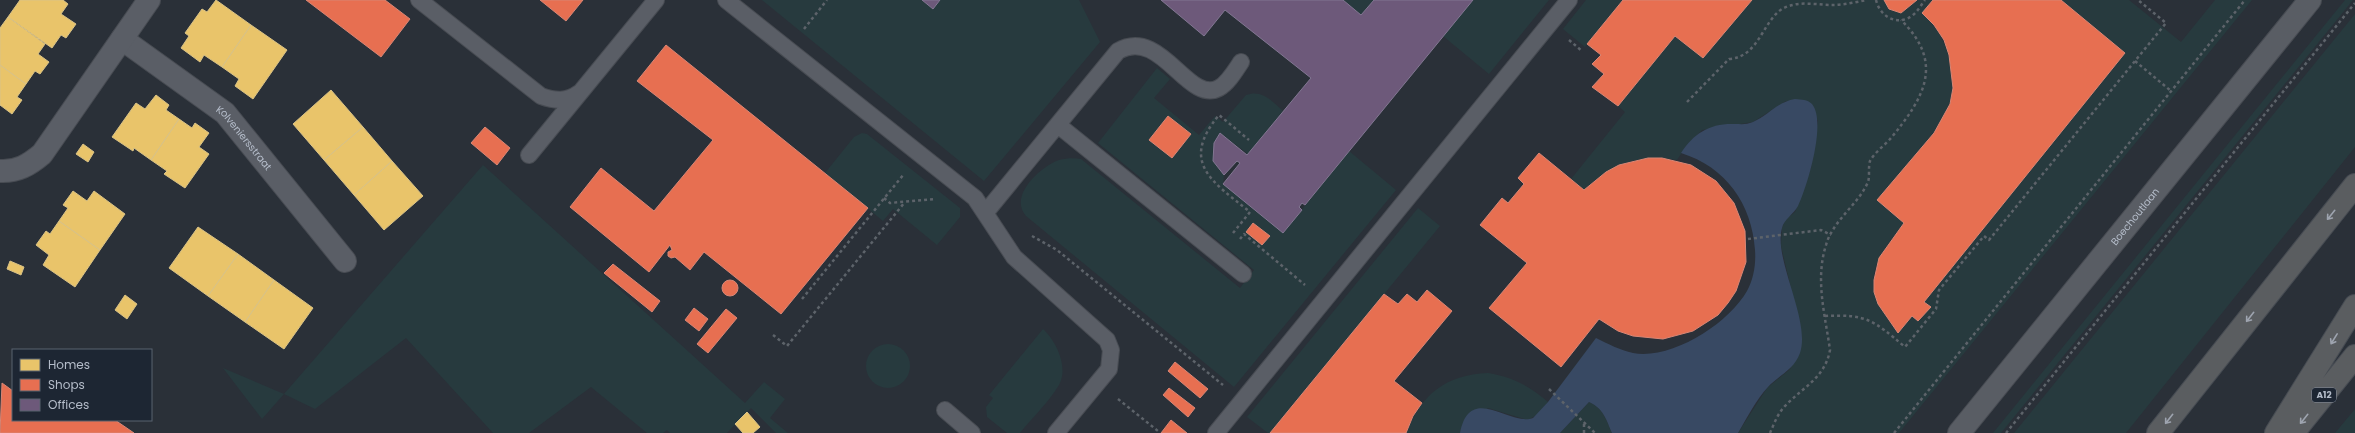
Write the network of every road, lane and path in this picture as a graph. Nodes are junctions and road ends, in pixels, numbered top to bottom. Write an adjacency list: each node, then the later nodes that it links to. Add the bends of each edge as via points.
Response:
1 (149, 0): 17 (street)
2 (419, 0): 21 (lane, via 541,96 551,100 562,100 573,97)
3 (656, 0): 21 (lane)
4 (726, 0): 18 (lane)
5 (827, 0): 18 (path)
6 (1569, 0): 42 (lane)
7 (1867, 0): 23 (path, via 1835,5 1797,3 1781,10 1750,49 1740,58 1729,59)
8 (1876, 0): 16 (path, via 1881,13 1888,18)
9 (1925, 0): 16 (path, via 1914,14)
10 (2138, 0): 14 (path)
11 (2144, 0): 14 (path)
12 (2245, 0): 22 (path)
13 (2310, 0): 60 (main road, Boechoutlaan)
14 (2142, 3): 19 (path, via 2166,23)
15 (2355, 3): 61 (path)
16 (1901, 20): 35 (path, via 1921,44 1925,60 1924,90 1913,109 1870,161 1868,181)
17 (122, 39): 28 (street, via 42,154 30,164 16,170); 39 (street, Kolveniersstraat, via 225,113)
18 (788, 49): 26 (lane)
19 (2135, 61): 22 (path); 44 (path, via 1988,240 1984,236 1939,290 1936,309 1905,347 1885,330 1862,317)
20 (1241, 62): 24 (lane, via 1223,84 1205,90 1145,46 1126,46 1118,51)
21 (582, 90): 27 (lane)
22 (2171, 91): 59 (path)
23 (1687, 102)
24 (1058, 125): 33 (lane); 40 (lane)
25 (1249, 140): 36 (path, via 1219,116 1202,140 1202,161 1206,172 1216,185 1250,212)
26 (920, 153): 30 (path); 33 (lane, via 975,198)
27 (530, 154)
28 (0, 171)
29 (2355, 185): 62 (highway, one-way to 62)
30 (884, 198): 32 (path, via 890,203); 41 (path)
31 (935, 199): 32 (path)
32 (905, 202): 45 (path, via 787,346)
33 (986, 212): 34 (lane)
34 (995, 227): 49 (path, via 1037,238 1057,250); 54 (lane, via 1014,257 1101,332 1111,350 1109,369)
35 (1831, 235): 37 (path, via 1820,230); 44 (path, via 1826,244 1821,269)
36 (1230, 237)
37 (1748, 239)
38 (1237, 243): 42 (path, via 1244,234)
39 (344, 261)
40 (1243, 274)
41 (802, 299)
42 (1324, 300): 49 (lane)
43 (2355, 306): 63 (highway, one-way to 63)
44 (1825, 316): 58 (path, via 1829,358 1811,385 1784,407)
45 (773, 335)
46 (2355, 356): 64 (highway, A12, one-way to 64)
47 (1548, 389): 51 (path)
48 (1118, 398): 52 (path)
49 (1242, 401): 55 (lane)
50 (945, 410): 53 (lane)
51 (1584, 421): 56 (path); 57 (path)
52 (1158, 431)
53 (972, 433)
54 (1056, 433)
55 (1216, 433)
56 (1584, 433)
57 (1595, 433)
58 (1770, 433)
59 (1894, 433)
60 (1959, 433)
61 (2006, 433)
62 (2158, 433)
63 (2276, 433)
64 (2293, 433)

